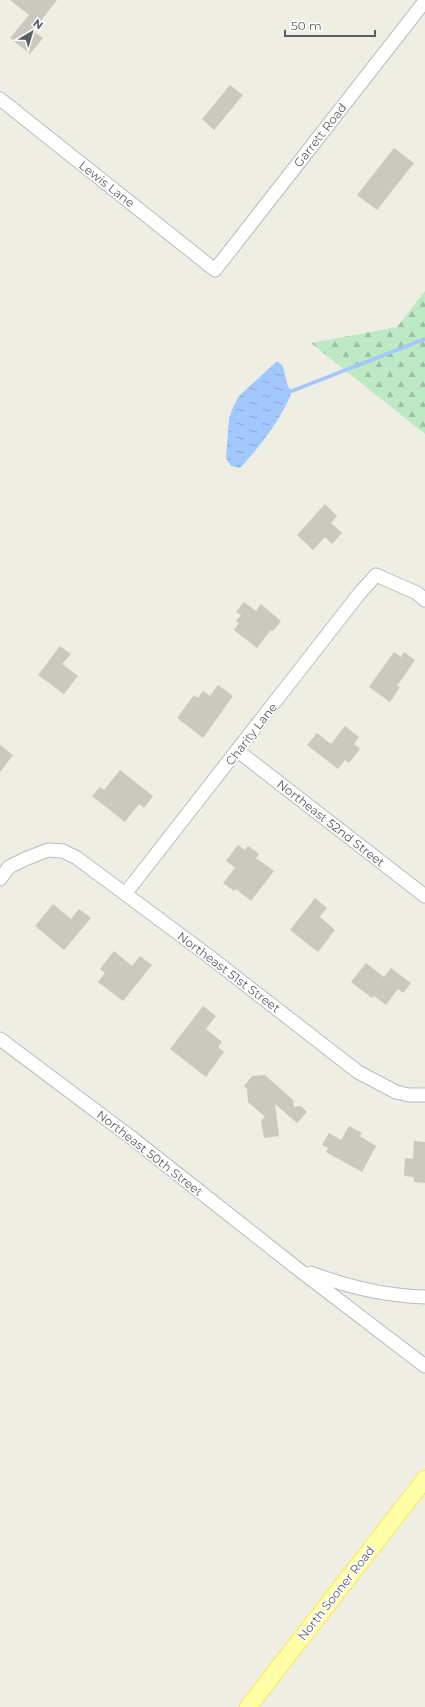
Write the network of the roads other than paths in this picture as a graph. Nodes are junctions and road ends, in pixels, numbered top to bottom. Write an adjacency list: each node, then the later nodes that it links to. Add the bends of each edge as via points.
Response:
1 (425, 1): 3 (street, Garrett Road)
2 (0, 99): 3 (street, Lewis Lane)
3 (215, 270)
4 (425, 600): 5 (street, Charity Lane, via 418,593 376,575)
5 (238, 751): 7 (street, Charity Lane); 8 (street, Northeast 52nd Street)
6 (0, 879): 7 (street, Northeast 51st Street, via 9,868 25,859 48,850 63,851 77,858)
7 (125, 894): 10 (street, Northeast 51st Street, via 358,1072 396,1092)
8 (425, 896)
9 (0, 1039): 11 (street, Northeast 50th Street, via 132,1138)
10 (425, 1095)
11 (298, 1269): 12 (street, Northeast 50th Street, via 336,1283 369,1291 403,1297); 13 (street, Northeast 50th Street)
12 (425, 1297)
13 (425, 1366)
14 (425, 1478): 15 (main road, North Sooner Road)
15 (248, 1707)

